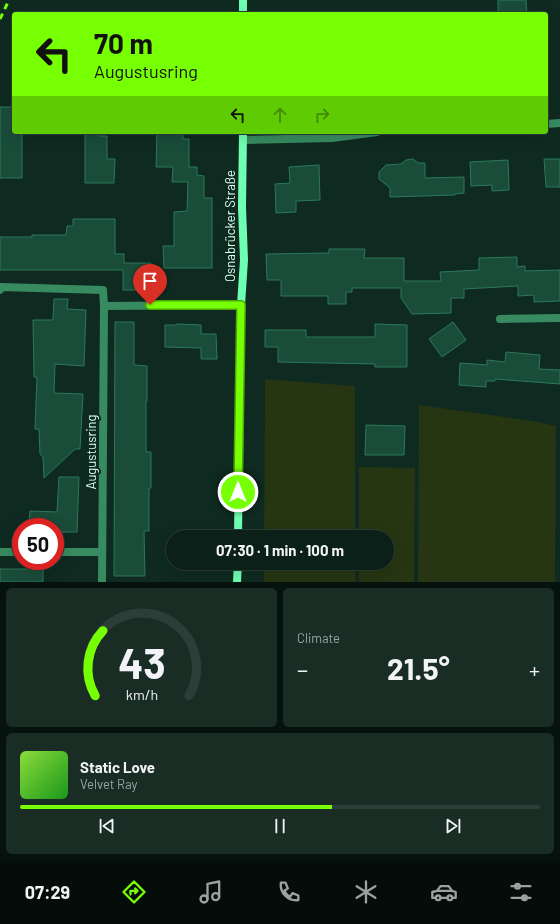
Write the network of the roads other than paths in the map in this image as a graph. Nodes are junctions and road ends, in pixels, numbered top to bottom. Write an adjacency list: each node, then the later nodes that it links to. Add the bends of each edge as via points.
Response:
1 (243, 0): 2 (main road)
2 (243, 12)
3 (560, 123): 4 (street)
4 (548, 124)
5 (362, 134): 6 (street, via 332,138)
6 (243, 136): 8 (main road, Osnabrücker Straße, via 244,260)
7 (0, 290): 9 (street, Augustusring, via 2,287 103,290)
8 (241, 305): 9 (street); 12 (main road, Osnabrücker Straße)
9 (104, 306): 16 (street, Augustusring)
10 (560, 318): 11 (street)
11 (500, 319)
12 (238, 530)
13 (0, 552): 14 (street)
14 (12, 552)
15 (64, 552): 16 (street)
16 (102, 552): 18 (street, Augustusring)
17 (238, 570): 19 (main road)
18 (102, 582)
19 (237, 582)

